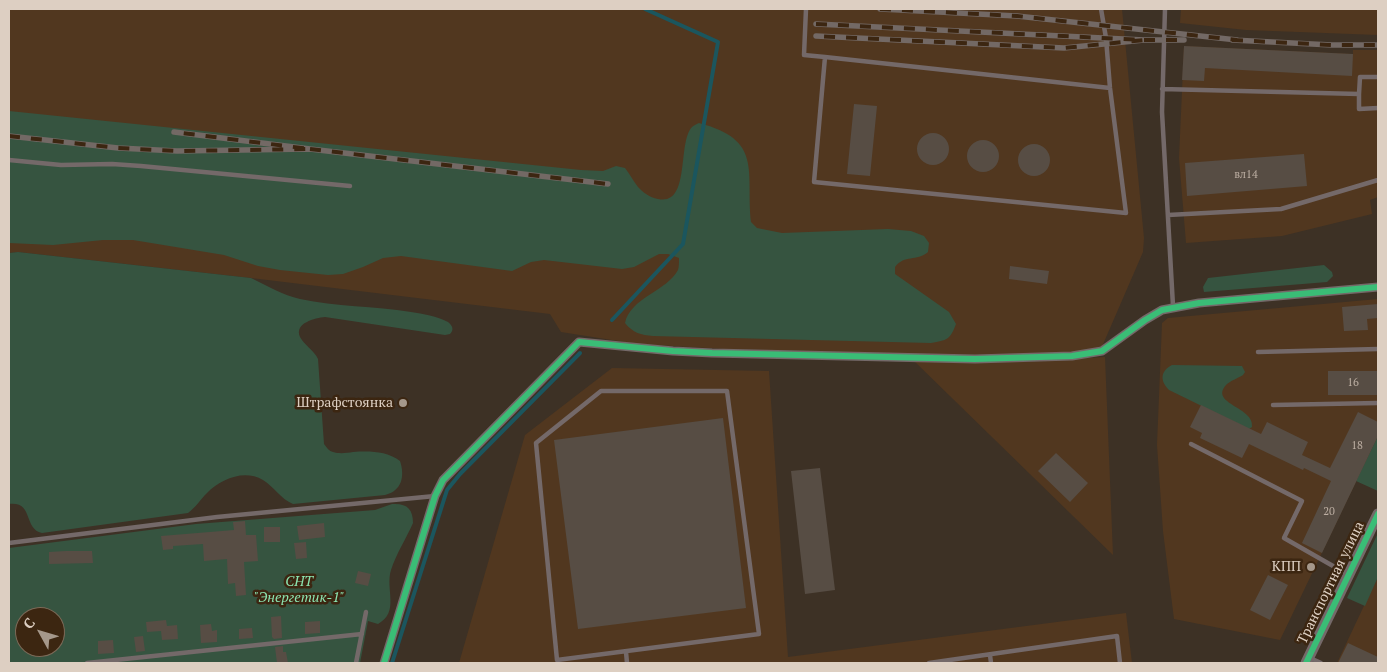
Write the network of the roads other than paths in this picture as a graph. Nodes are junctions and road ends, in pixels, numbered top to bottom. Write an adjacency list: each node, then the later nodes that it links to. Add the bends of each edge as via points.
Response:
1 (806, 9): 4 (lane, via 804,55)
2 (1101, 9): 6 (lane)
3 (1165, 9): 7 (lane)
4 (825, 58): 6 (lane); 6 (lane, via 814,182 1126,213)
5 (1378, 77): 8 (lane, via 1360,77)
6 (1110, 88)
7 (1162, 89): 8 (lane); 13 (lane)
8 (1359, 94): 9 (lane, via 1359,109)
9 (1378, 108)
10 (9, 160): 12 (lane, via 54,165 141,166)
11 (1378, 180): 13 (lane, via 1282,209)
12 (350, 186)
13 (1168, 215): 15 (lane)
14 (1378, 286): 15 (street)
15 (1173, 306): 21 (street, via 1153,315 1102,351 1072,356 975,359 712,353 580,342 448,473)
16 (1378, 349): 17 (lane)
17 (1258, 352)
18 (1378, 403): 19 (lane)
19 (1273, 405)
20 (1191, 444): 24 (lane, via 1302,501 1284,538)
21 (435, 496): 23 (lane, via 209,518); 32 (street)
22 (1378, 514): 24 (street, Транспортная улица)
23 (9, 543)
24 (1349, 575): 29 (street, Транспортная улица)
25 (366, 612): 26 (lane)
26 (362, 634): 30 (lane); 31 (lane)
27 (626, 652): 27 (lane, via 759,634 726,391 601,391 536,443 558,660); 33 (lane)
28 (990, 655): 34 (lane); 35 (lane); 36 (lane, via 1116,636)
29 (1307, 661): 37 (lane)
30 (87, 663)
31 (356, 663)
32 (384, 663)
33 (627, 663)
34 (928, 663)
35 (991, 663)
36 (1120, 663)
37 (1320, 663)

